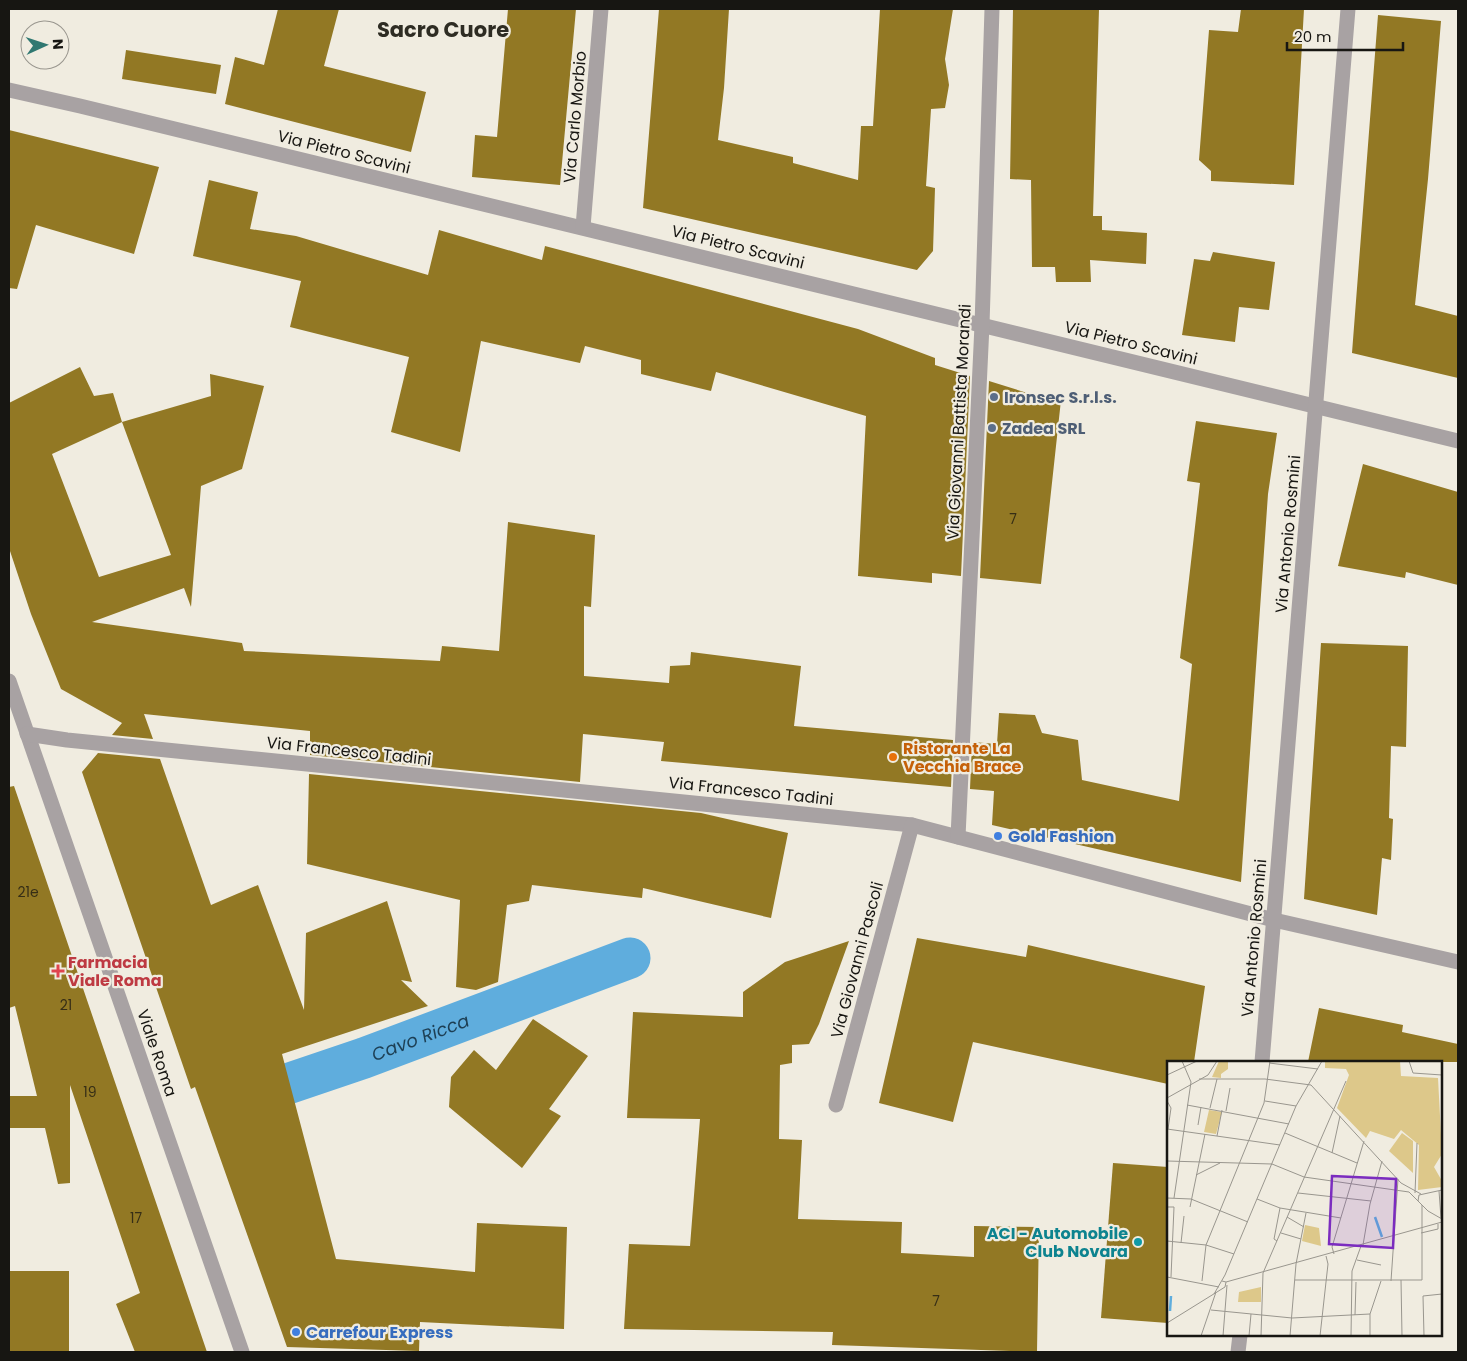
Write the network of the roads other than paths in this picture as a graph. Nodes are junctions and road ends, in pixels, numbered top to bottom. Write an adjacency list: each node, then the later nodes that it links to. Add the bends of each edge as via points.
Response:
1 (601, 9): 5 (street, Via Carlo Morbio)
2 (992, 9): 6 (street, Via Giovanni Battista Morandi)
3 (1348, 9): 7 (street, Via Antonio Rosmini)
4 (9, 90): 5 (street, Via Pietro Scavini)
5 (583, 228): 6 (street, Via Pietro Scavini)
6 (982, 325): 7 (street, Via Pietro Scavini); 12 (street, Via Giovanni Battista Morandi)
7 (1316, 406): 8 (street, Via Pietro Scavini); 13 (street, Via Antonio Rosmini)
8 (1458, 441)
9 (10, 689): 10 (street, Viale Roma)
10 (28, 734): 11 (street, Via Francesco Tadini); 18 (street, Viale Roma)
11 (912, 825): 12 (street, Via Francesco Tadini); 16 (street, Via Giovanni Pascoli)
12 (958, 837): 13 (street, Via Francesco Tadini)
13 (1274, 920): 14 (street, Via Francesco Tadini); 15 (street, Via Antonio Rosmini)
14 (1458, 962)
15 (1262, 1061)
16 (836, 1105)
17 (1240, 1336): 19 (street)
18 (242, 1352)
19 (1238, 1352)

